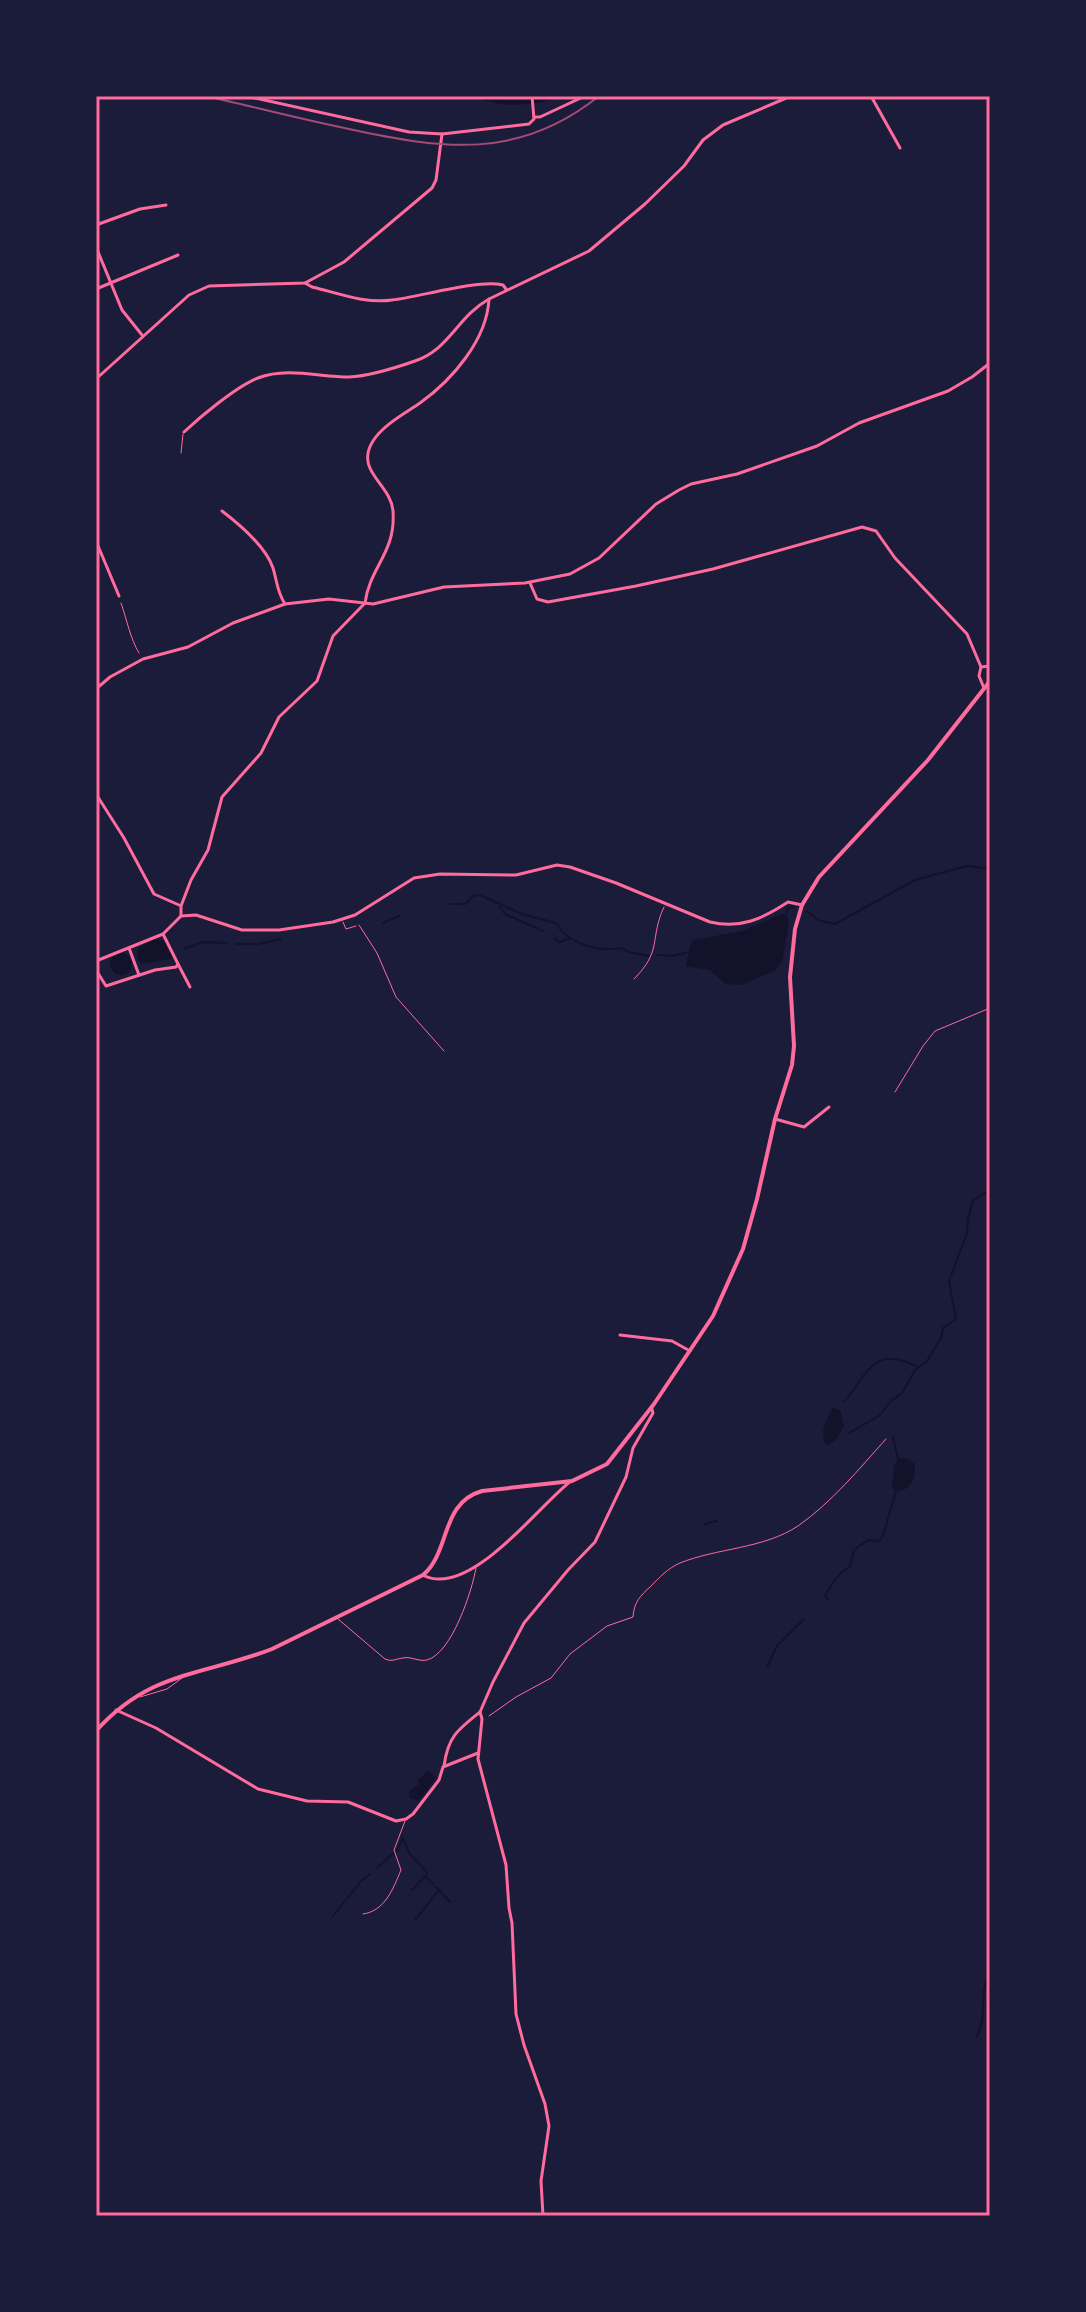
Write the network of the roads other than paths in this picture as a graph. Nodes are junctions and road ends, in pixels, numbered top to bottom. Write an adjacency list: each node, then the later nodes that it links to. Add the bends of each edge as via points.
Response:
1 (246, 96): 7 (street, via 398,130)
2 (532, 96): 6 (street)
3 (585, 96): 6 (street)
4 (791, 96): 16 (street, via 736,117 703,140 645,204 589,251)
5 (871, 96): 8 (street)
6 (534, 115): 7 (street, via 518,128)
7 (442, 134): 14 (street, via 436,180 428,192 344,262)
8 (900, 148)
9 (166, 205): 10 (street)
10 (96, 225)
11 (96, 247): 13 (street)
12 (178, 255): 13 (street)
13 (111, 283): 15 (street); 18 (street, via 128,321)
14 (305, 283): 16 (street, via 374,301 485,284); 18 (street, via 209,286 189,295)
15 (96, 289)
16 (506, 289): 17 (street)
17 (489, 299): 21 (street, via 428,356 360,375 258,377); 27 (street, via 480,333 463,361 372,442 368,468 387,492 393,530)
18 (143, 336): 20 (street)
19 (990, 363): 25 (street, via 948,391 859,423 817,446 691,484 656,504 599,558 570,574)
20 (96, 376)
21 (184, 432): 22 (lane)
22 (181, 453)
23 (222, 511): 28 (street, via 264,551)
24 (96, 541): 26 (street)
25 (530, 583): 27 (street, via 444,587); 30 (street, via 537,599 548,602 713,569 869,528 967,634)
26 (119, 596)
27 (365, 603): 28 (street, via 329,599); 37 (street, via 333,636 317,681 279,717 261,753 222,797 208,850)
28 (285, 604): 33 (street, via 188,647 143,659)
29 (990, 666): 30 (street)
30 (981, 667): 32 (street)
31 (990, 681): 32 (main road)
32 (984, 688): 36 (main road, via 928,760 819,877)
33 (96, 689)
34 (96, 794): 37 (street, via 154,894)
35 (665, 904): 36 (street, via 710,922 736,925 757,921 788,902); 39 (street, via 557,865 516,875 414,878); 46 (lane, via 653,956)
36 (802, 905): 52 (main road, via 790,977 793,1054)
37 (181, 906): 38 (street)
38 (181, 916): 39 (street, via 254,931); 40 (street)
39 (342, 919): 49 (lane, via 346,929 359,925 396,997)
40 (163, 934): 41 (street); 43 (street)
41 (129, 948): 42 (street); 45 (street)
42 (96, 961)
43 (178, 964): 45 (street); 47 (street)
44 (96, 970): 45 (street, via 106,986)
45 (139, 975)
46 (634, 979)
47 (190, 987)
48 (990, 1008): 50 (lane, via 935,1031)
49 (444, 1051)
50 (895, 1092)
51 (829, 1107): 52 (street, via 804,1127)
52 (775, 1119): 54 (main road, via 743,1249 722,1299)
53 (620, 1335): 54 (street, via 672,1341)
54 (690, 1351): 55 (main road)
55 (651, 1408): 56 (main road, via 607,1464); 63 (street, via 595,1542 524,1623)
56 (572, 1481): 57 (street, via 518,1534); 58 (main road, via 468,1497 453,1512 440,1553)
57 (477, 1564): 58 (street, via 450,1578); 59 (lane, via 452,1636 433,1658 388,1661)
58 (423, 1575): 59 (main road)
59 (338, 1619): 60 (main road, via 250,1658)
60 (186, 1673): 61 (main road); 61 (lane, via 167,1689)
61 (133, 1698): 62 (main road)
62 (116, 1710): 64 (main road); 67 (street, via 258,1789 307,1801 348,1802 396,1821)
63 (480, 1712): 65 (street); 66 (street, via 452,1736)
64 (96, 1731)
65 (478, 1753): 66 (street); 69 (street, via 506,1865 516,2014 549,2126 541,2181)
66 (443, 1767): 67 (street, via 439,1780)
67 (406, 1819): 68 (lane, via 394,1850 398,1877 383,1905)
68 (363, 1914)
69 (543, 2216)

